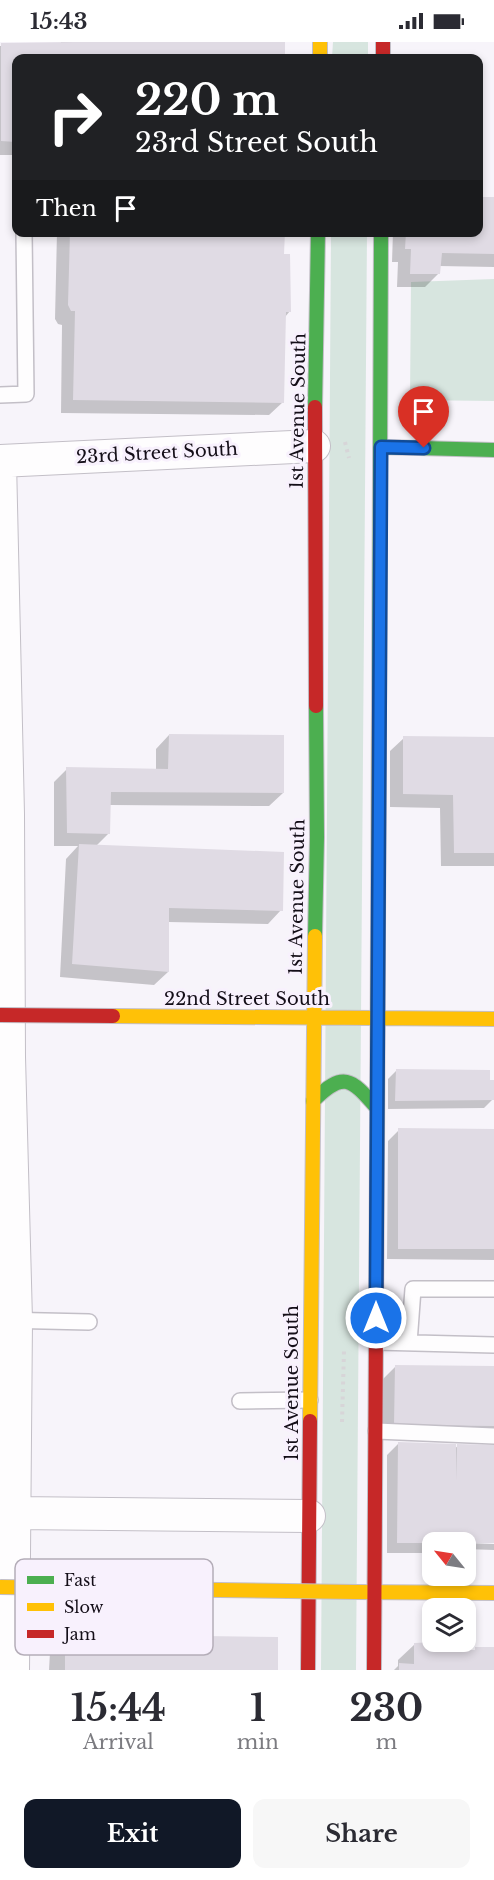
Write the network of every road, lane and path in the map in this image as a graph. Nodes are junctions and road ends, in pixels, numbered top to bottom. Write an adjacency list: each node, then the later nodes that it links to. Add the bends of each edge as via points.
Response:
1 (24, 237): 4 (lane, via 26,394)
2 (318, 237): 6 (street, 1st Avenue South)
3 (381, 237): 7 (street)
4 (0, 395)
5 (0, 445): 9 (lane)
6 (314, 446): 9 (street, 23rd Street South); 11 (street, 1st Avenue South, via 317,837)
7 (381, 447): 8 (street); 12 (street)
8 (494, 450)
9 (0, 461): 17 (street, via 8,802)
10 (0, 1015): 11 (street, 22nd Street South, bridge)
11 (313, 1018): 12 (street, 22nd Street South); 14 (street, 1st Avenue South)
12 (377, 1018): 13 (street, 22nd Street South); 15 (street)
13 (494, 1019)
14 (312, 1101): 15 (street, via 328,1084 342,1080 356,1085); 22 (street, 1st Avenue South)
15 (377, 1108): 19 (street)
16 (494, 1289): 20 (lane, via 413,1289)
17 (8, 1320): 18 (lane); 26 (street)
18 (89, 1322)
19 (376, 1341): 20 (lane); 24 (street)
20 (409, 1343): 21 (lane)
21 (494, 1345)
22 (310, 1400): 23 (lane); 27 (street, 1st Avenue South)
23 (240, 1401)
24 (376, 1431): 25 (lane); 31 (street)
25 (494, 1436)
26 (14, 1513): 27 (street); 33 (street)
27 (309, 1516): 34 (street, 1st Avenue South)
28 (0, 1587): 29 (street, bridge)
29 (15, 1587)
30 (213, 1590): 31 (street, bridge)
31 (375, 1592): 32 (street); 35 (street)
32 (494, 1593)
33 (13, 1670)
34 (308, 1670)
35 (374, 1670)

